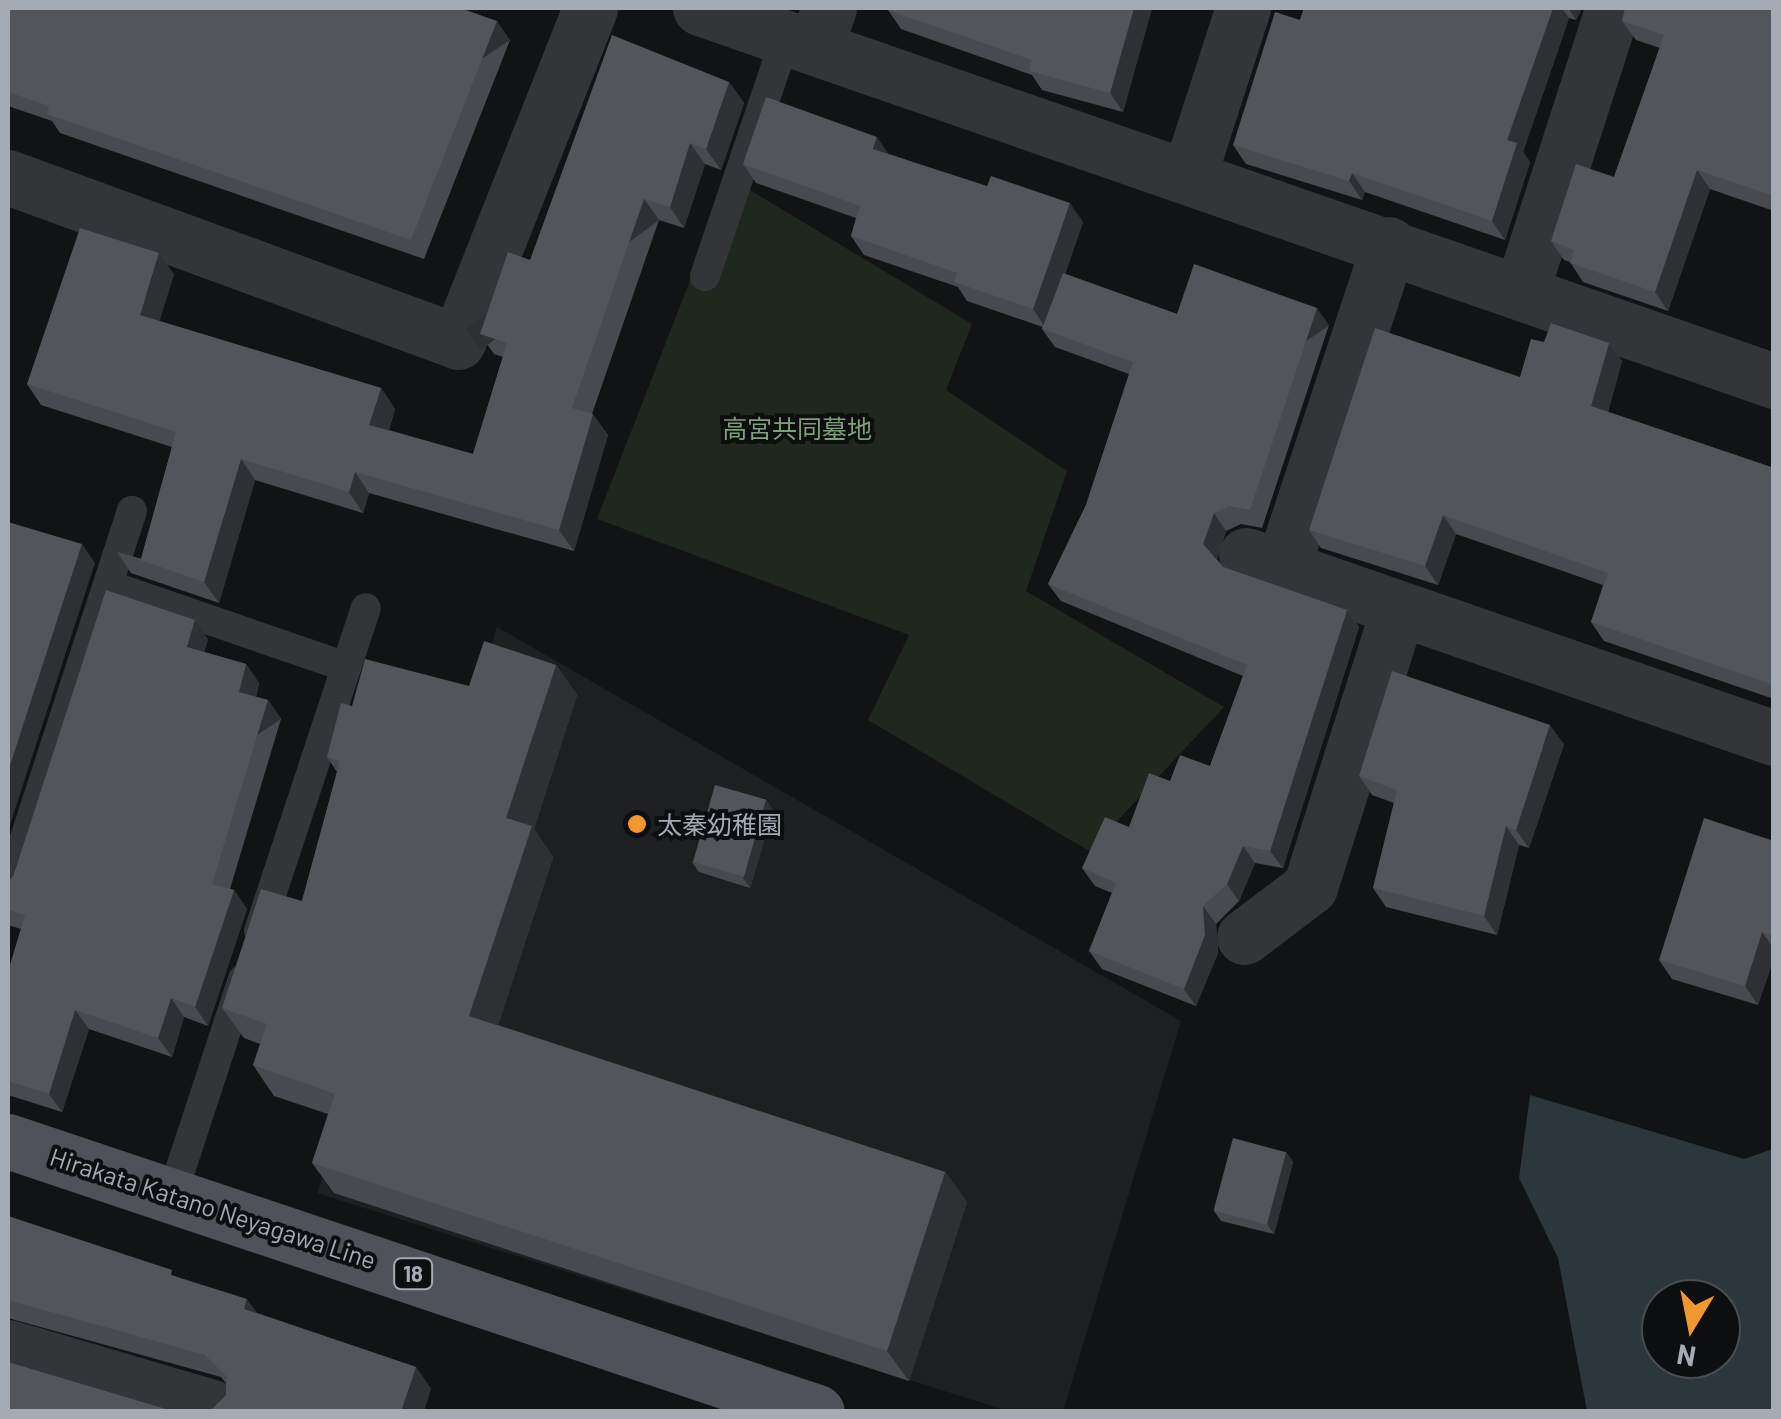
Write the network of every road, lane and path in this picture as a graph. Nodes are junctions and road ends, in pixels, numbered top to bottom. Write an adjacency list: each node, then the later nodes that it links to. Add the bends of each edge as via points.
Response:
1 (590, 8): 7 (street, via 458,342)
2 (700, 8): 5 (street)
3 (1243, 8): 6 (street)
4 (1613, 8): 10 (street)
5 (810, 30): 6 (street); 9 (lane)
6 (1189, 175): 8 (street)
7 (8, 177)
8 (1389, 244): 10 (street); 15 (street, via 1264,562)
9 (705, 276)
10 (1522, 289): 11 (street)
11 (1774, 381)
12 (132, 512): 13 (lane)
13 (108, 585): 16 (lane); 18 (lane)
14 (366, 608): 16 (lane)
15 (1398, 609): 17 (street); 19 (street, via 1310,887)
16 (346, 668): 21 (lane)
17 (1774, 738)
18 (8, 890)
19 (1244, 938)
20 (8, 1140): 21 (main road, Hirakata Katano Neyagawa Line / 18)
21 (172, 1195): 24 (main road, Hirakata Katano Neyagawa Line / 18)
22 (8, 1347): 23 (street)
23 (212, 1408)
24 (811, 1411)

